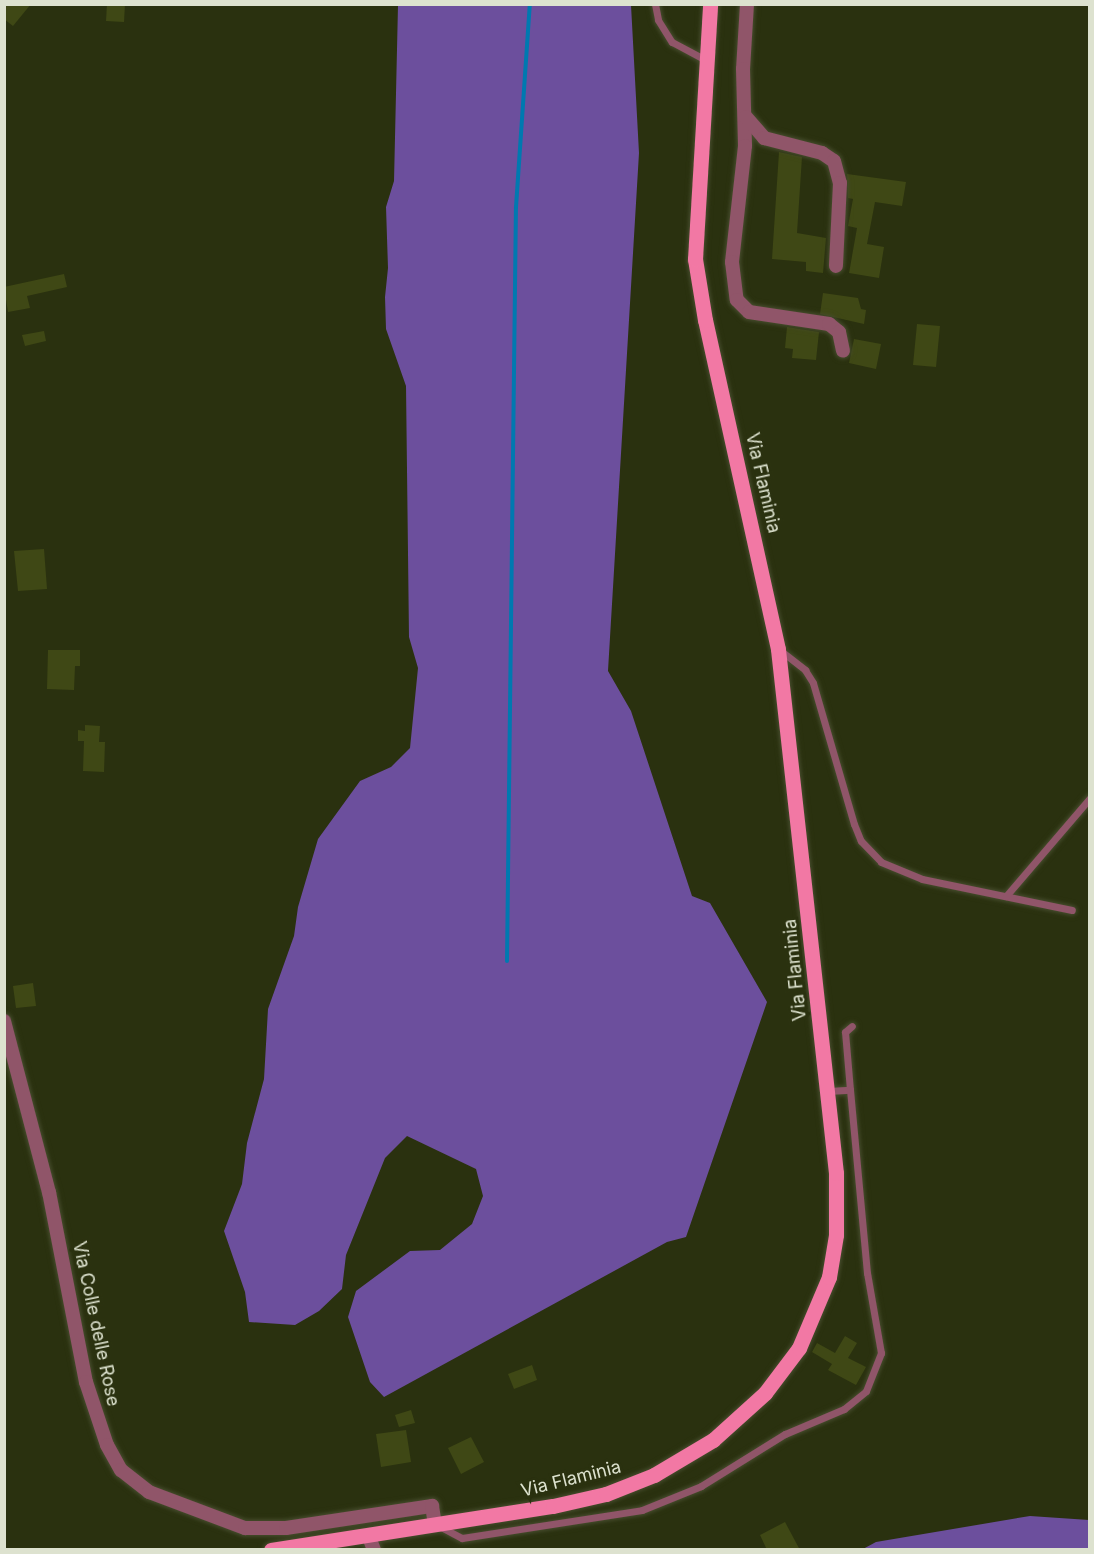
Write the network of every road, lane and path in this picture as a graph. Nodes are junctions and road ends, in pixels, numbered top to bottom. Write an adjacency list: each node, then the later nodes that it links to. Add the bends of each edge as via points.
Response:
1 (655, 4): 4 (lane, via 658,20 672,42)
2 (710, 4): 4 (main road, Via Flaminia)
3 (747, 4): 5 (street, via 743,69)
4 (706, 60): 8 (main road, Via Flaminia, via 694,230 696,273)
5 (746, 117): 6 (street, via 764,138 822,153 834,161 840,183); 7 (street, via 732,262 738,304 754,314 825,322 839,332)
6 (836, 266)
7 (843, 351)
8 (778, 649): 10 (lane, via 805,670 813,683 854,824 870,852 909,875); 15 (main road, Via Flaminia)
9 (1089, 798): 10 (lane)
10 (1006, 896): 11 (lane)
11 (1072, 910)
12 (4, 1021): 16 (street, Via Colle delle Rose, via 49,1192 86,1382 107,1445 121,1470 149,1492 245,1528 286,1528 432,1506)
13 (852, 1026): 14 (lane, via 845,1032)
14 (850, 1090): 15 (lane); 16 (lane, via 867,1273 881,1353 866,1391 844,1409 785,1434 701,1486 642,1510 462,1538)
15 (828, 1091): 16 (main road, Via Flaminia, via 837,1188 832,1263 805,1336 765,1393 703,1448 631,1484 553,1506)
16 (435, 1524): 17 (main road, Via Flaminia)
17 (371, 1543): 18 (main road, Via Flaminia)
18 (271, 1550)

